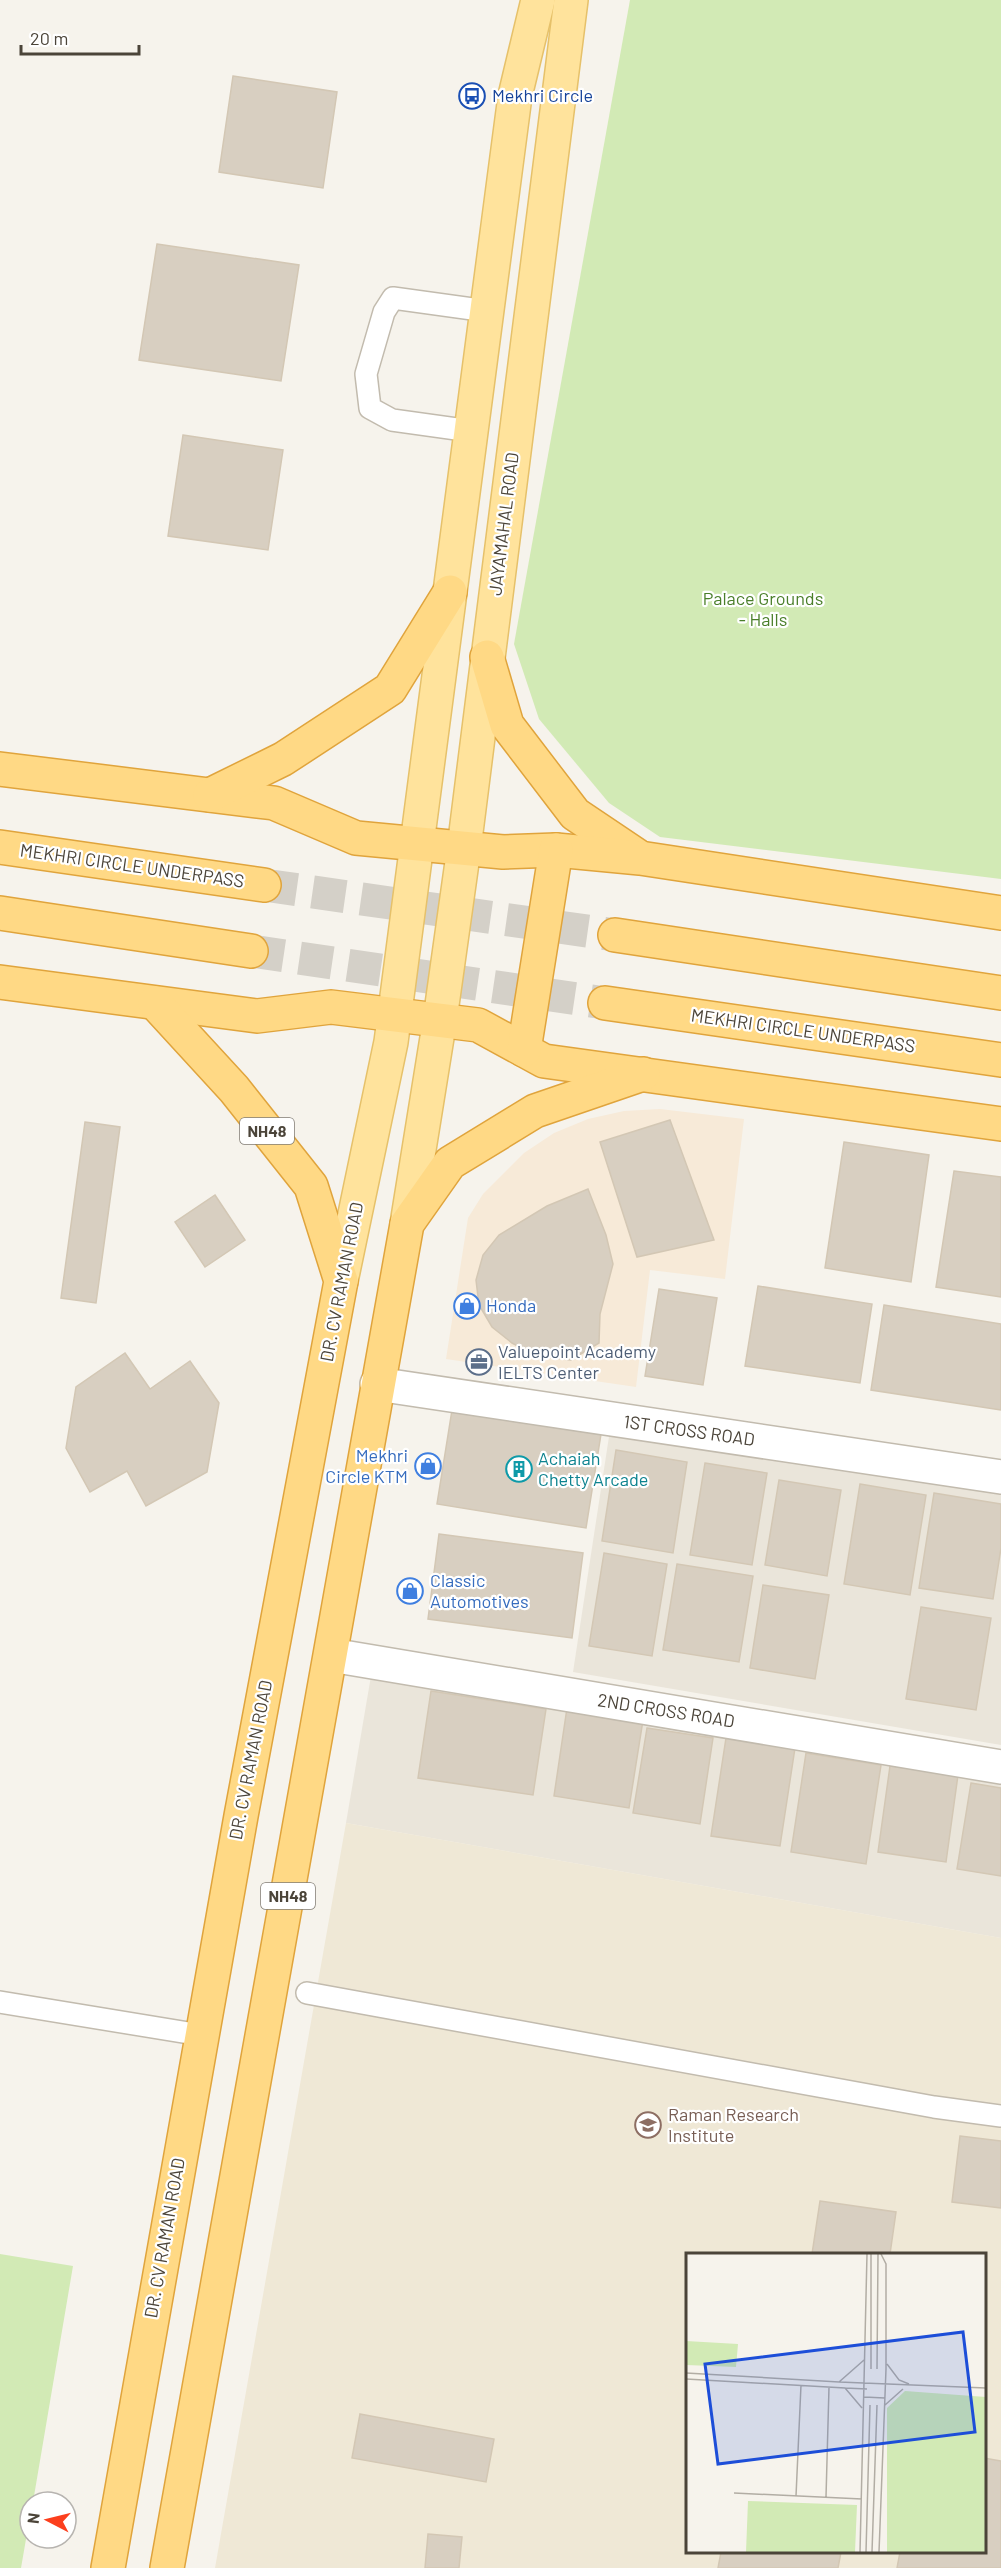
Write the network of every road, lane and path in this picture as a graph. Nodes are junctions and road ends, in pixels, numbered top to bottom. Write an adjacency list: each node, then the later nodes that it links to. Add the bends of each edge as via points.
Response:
1 (538, 0): 3 (main road, via 515,96)
2 (571, 0): 6 (main road, JAYAMAHAL ROAD)
3 (487, 311): 4 (main road); 4 (lane, via 393,298 384,312 366,374 370,408 392,420)
4 (471, 431): 5 (main road)
5 (450, 592): 8 (highway, via 390,689 283,759); 9 (main road)
6 (488, 657): 11 (main road, JAYAMAHAL ROAD); 13 (highway, via 507,725 575,814)
7 (0, 769): 8 (highway)
8 (210, 795): 9 (highway, via 274,803 356,838)
9 (417, 844): 11 (highway); 23 (main road, DR. CV RAMAN ROAD)
10 (0, 847): 14 (highway, MEKHRI CIRCLE UNDERPASS)
11 (464, 848): 12 (highway, via 503,852); 24 (main road, JAYAMAHAL ROAD)
12 (556, 850): 13 (highway); 25 (highway)
13 (640, 858): 16 (highway)
14 (264, 885)
15 (0, 913): 18 (highway)
16 (1001, 913)
17 (615, 935): 20 (highway)
18 (251, 951)
19 (0, 982): 21 (highway)
20 (1001, 993)
21 (155, 1003): 23 (highway, via 257,1016 331,1007); 30 (highway, NH48, via 234,1089 311,1186)
22 (605, 1003): 26 (highway, MEKHRI CIRCLE UNDERPASS)
23 (395, 1014): 24 (highway); 30 (main road, DR. CV RAMAN ROAD)
24 (438, 1034): 25 (highway, via 478,1025); 29 (main road, NH48)
25 (524, 1050): 27 (highway, via 544,1061)
26 (1001, 1060)
27 (643, 1074): 28 (highway); 29 (highway, via 535,1111 450,1163)
28 (1001, 1124)
29 (406, 1224): 31 (highway, NH48)
30 (341, 1281): 37 (highway, DR. CV RAMAN ROAD / NH48)
31 (377, 1384): 32 (street, 1ST CROSS ROAD); 33 (highway, NH48)
32 (1001, 1477)
33 (331, 1655): 34 (street, 2ND CROSS ROAD); 40 (highway, NH48)
34 (1001, 1767)
35 (307, 1993): 38 (lane, via 934,2107)
36 (0, 2002): 37 (lane)
37 (201, 2035): 39 (highway, DR. CV RAMAN ROAD / NH48)
38 (1001, 2115)
39 (108, 2568)
40 (167, 2568)

